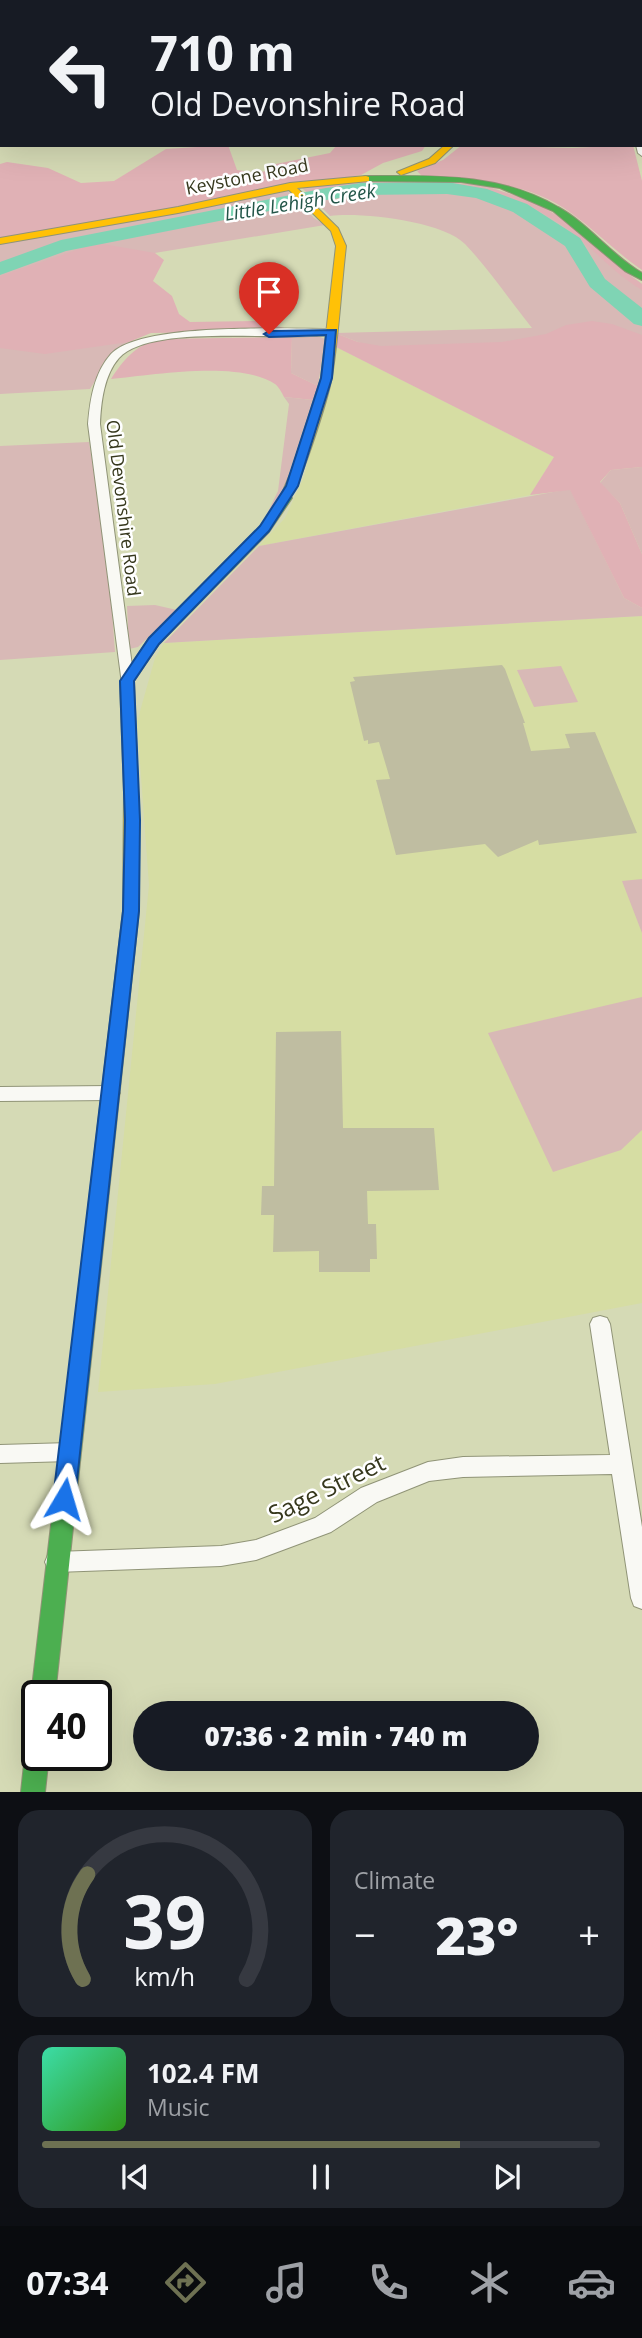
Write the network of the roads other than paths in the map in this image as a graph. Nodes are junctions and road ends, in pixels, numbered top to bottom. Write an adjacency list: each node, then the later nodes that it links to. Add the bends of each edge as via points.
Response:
1 (448, 147): 2 (street, via 421,166)
2 (362, 179): 3 (street, Keystone Road); 5 (street, Keystone Road, via 461,180 520,192 565,215)
3 (293, 188): 4 (street, Keystone Road); 6 (street, via 335,230 341,246)
4 (0, 241)
5 (642, 277)
6 (332, 332): 7 (street, via 326,378 285,500 265,529 154,641); 7 (street, Old Devonshire Road, via 153,338 123,349 110,365 99,390 93,424)
7 (127, 681): 8 (street, via 132,888)
8 (111, 1093): 9 (street); 11 (street)
9 (0, 1094)
10 (600, 1324): 13 (street)
11 (70, 1452): 12 (street); 14 (street)
12 (0, 1454)
13 (621, 1464): 14 (street, Sage Street, via 463,1466 428,1472 378,1491 323,1525 256,1550 221,1556); 15 (street)
14 (56, 1562): 16 (street)
15 (642, 1598)
16 (45, 1680)
17 (35, 1771): 18 (street)
18 (33, 1792)

